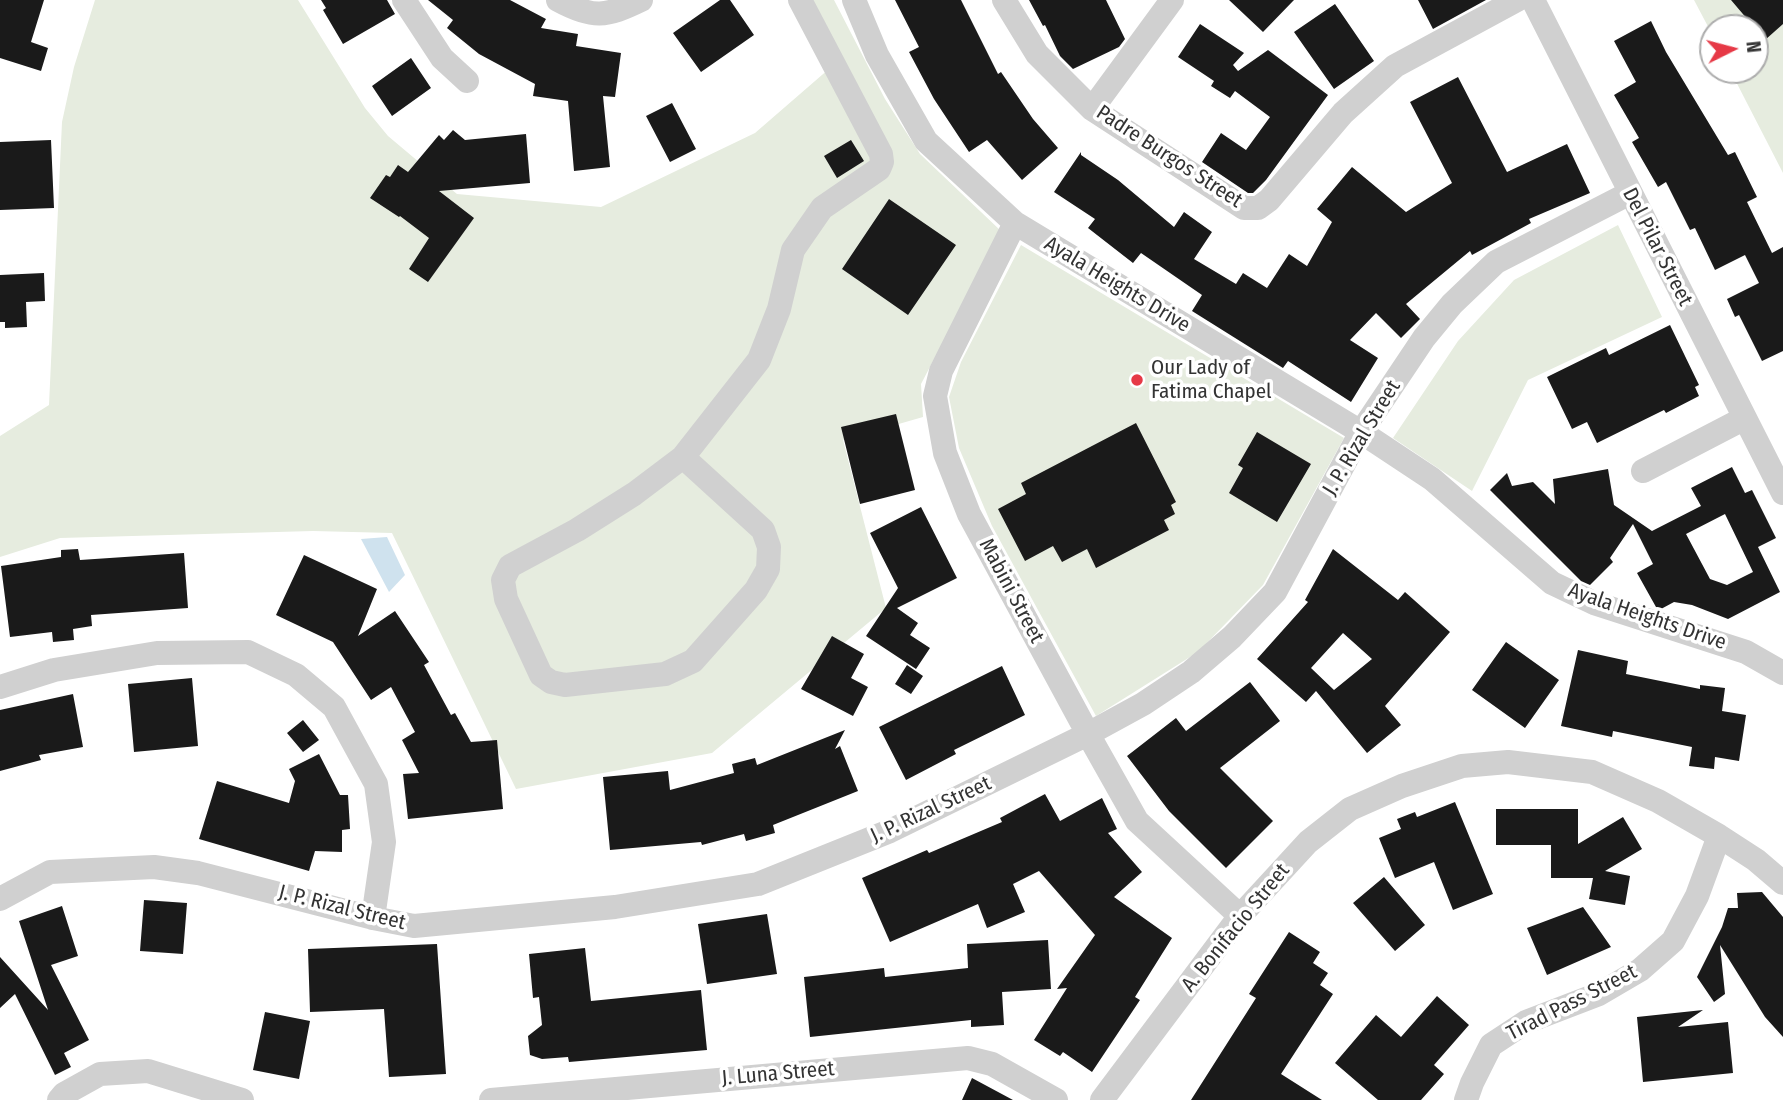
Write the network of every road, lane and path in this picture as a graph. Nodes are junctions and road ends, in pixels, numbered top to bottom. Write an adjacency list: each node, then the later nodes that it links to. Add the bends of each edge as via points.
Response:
1 (404, 0): 10 (street, via 442,58)
2 (558, 0): 3 (street, via 597,15)
3 (641, 0)
4 (800, 0): 16 (street, via 882,162 879,169 822,208 793,250 779,309 759,360)
5 (854, 0): 13 (street, Ayala Heights Drive, via 877,55 926,141)
6 (1004, 0): 11 (street, Padre Burgos Street, via 1037,54)
7 (1172, 0): 11 (street)
8 (1517, 0): 11 (street, Padre Burgos Street, via 1395,66 1343,113 1258,208 1244,208)
9 (1533, 0): 12 (street, Del Pilar Street)
10 (467, 81)
11 (1092, 109)
12 (1630, 193): 14 (street, Del Pilar Street); 15 (street, J. P. Rizal Street, via 1496,262 1424,338)
13 (1015, 223): 15 (street, Ayala Heights Drive); 21 (street, Mabini Street, via 941,371 935,396 945,453 969,514)
14 (1744, 419): 17 (street); 18 (street, Del Pilar Street)
15 (1361, 432): 19 (street, Ayala Heights Drive, via 1432,479 1552,583 1594,603 1746,652); 21 (street, J. P. Rizal Street, via 1275,592 1191,672)
16 (683, 457): 16 (street, via 763,530 769,547 768,569 756,590 693,661 665,674 565,685 551,682 541,675 506,598 503,580 510,566 577,530)
17 (1643, 471)
18 (1783, 493)
19 (1783, 673)
20 (0, 687): 26 (street, via 54,670 157,653 248,652 296,675 334,707 376,784 384,842)
21 (1088, 734): 25 (street, Mabini Street, via 1137,821); 26 (street, J. P. Rizal Street, via 890,831 758,884 615,907 414,926)
22 (1719, 836): 23 (street, A. Bonifacio Street); 25 (street, A. Bonifacio Street, via 1658,801 1592,772 1508,762 1462,766 1350,809 1308,842); 32 (street, Tirad Pass Street, via 1698,896 1673,940 1640,970 1599,993 1526,1022 1491,1045)
23 (1783, 883)
24 (0, 899): 26 (street, J. P. Rizal Street, via 50,872 154,867 198,873)
25 (1240, 916): 31 (street, A. Bonifacio Street)
26 (373, 918)
27 (59, 1100): 28 (street, via 100,1074 148,1071)
28 (242, 1100)
29 (491, 1100): 30 (street, J. Luna Street, via 968,1058 992,1064)
30 (1056, 1100)
31 (1102, 1100)
32 (1466, 1100)

